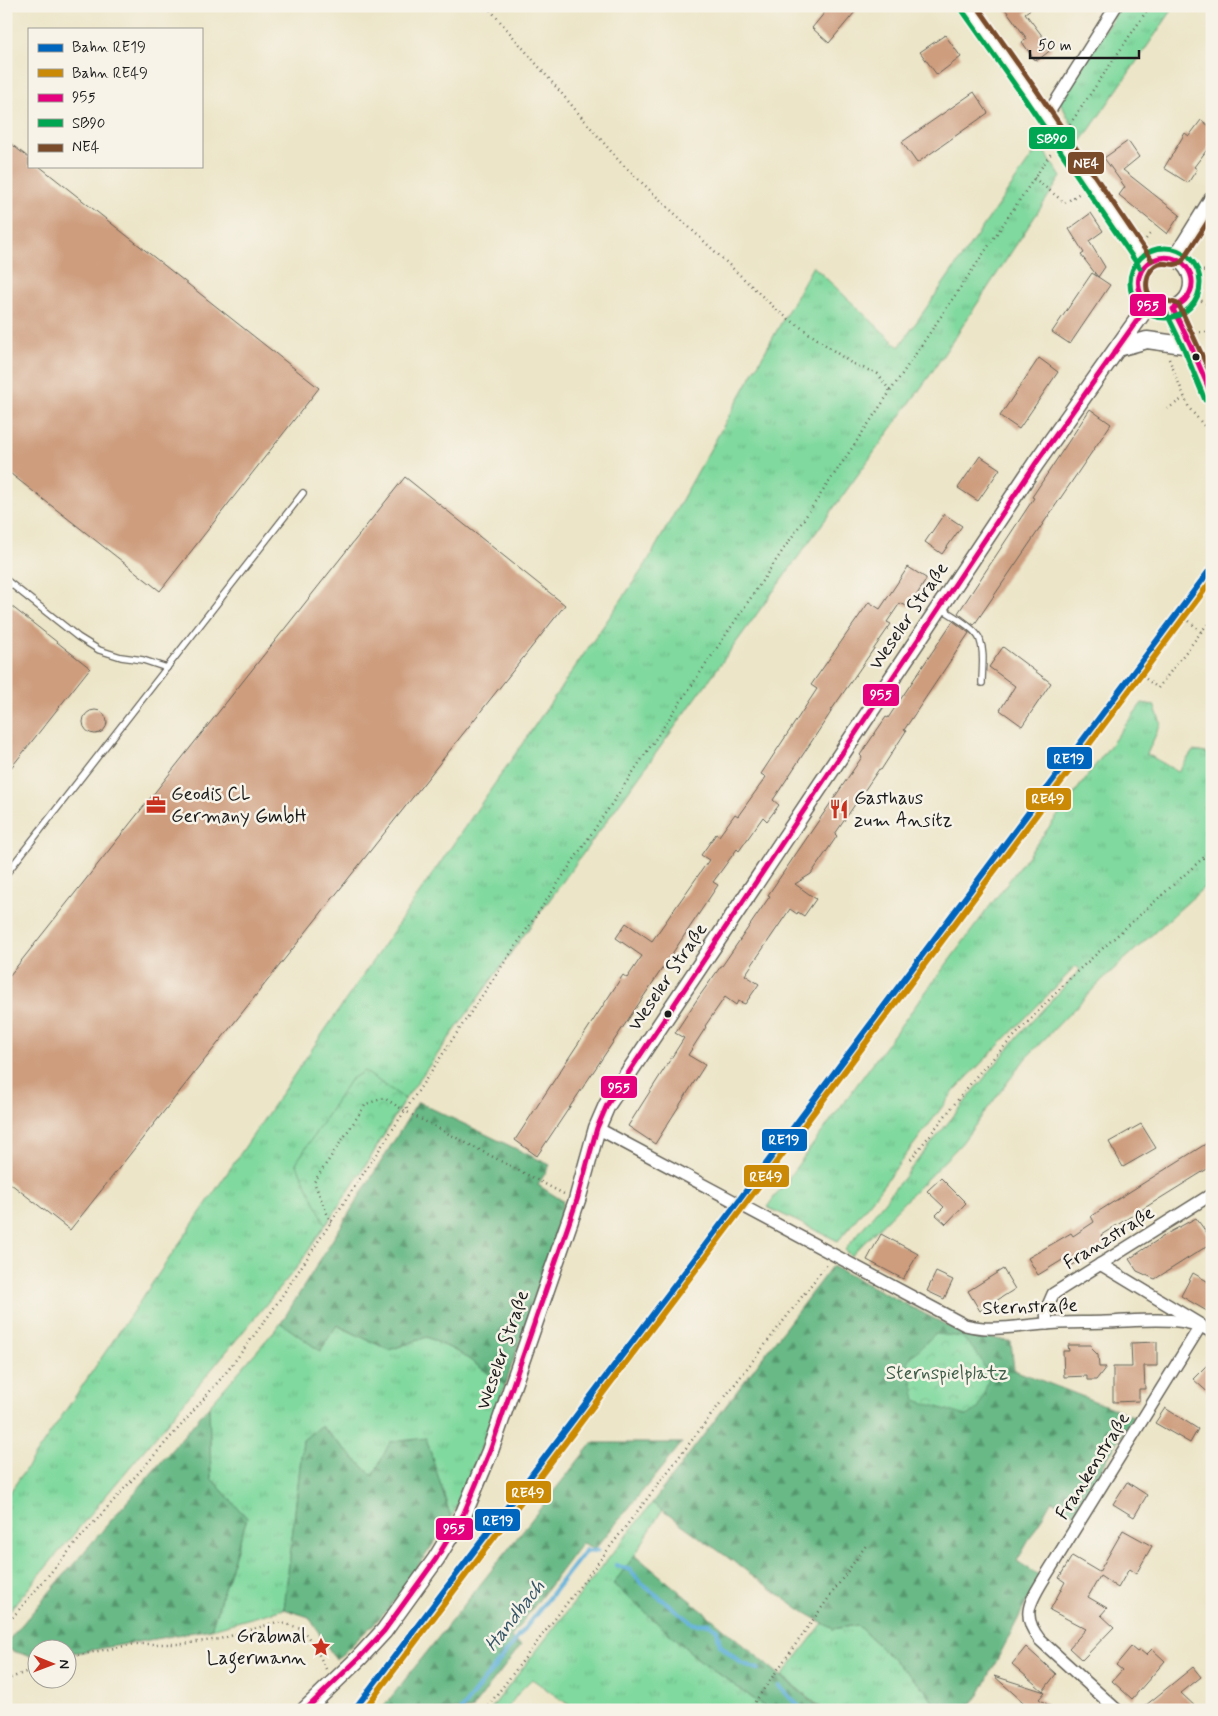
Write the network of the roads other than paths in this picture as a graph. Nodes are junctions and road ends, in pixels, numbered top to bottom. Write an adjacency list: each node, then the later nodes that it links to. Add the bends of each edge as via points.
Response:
1 (968, 6): 3 (main road)
2 (1116, 6): 3 (street)
3 (1046, 117): 7 (main road)
4 (1212, 200): 5 (main road)
5 (1207, 214): 6 (main road)
6 (1176, 258): 7 (main road, via 1158,256); 9 (main road, via 1189,270 1192,285 1189,297)
7 (1146, 264): 8 (main road, via 1140,272 1138,284)
8 (1148, 305): 9 (main road, via 1159,310); 11 (main road, Weseler Straße)
9 (1173, 309): 10 (main road)
10 (1191, 346): 11 (main road, via 1147,340); 12 (main road)
11 (1118, 348): 15 (main road, Weseler Straße)
12 (1212, 396)
13 (303, 493): 16 (lane)
14 (6, 580): 16 (lane, via 99,650)
15 (939, 607): 17 (lane, via 980,638); 19 (main road, Weseler Straße, via 621,1082)
16 (167, 668): 18 (lane)
17 (982, 682)
18 (6, 874)
19 (597, 1128): 22 (street, Sternstraße, via 965,1325 999,1330); 25 (main road, Weseler Straße, via 577,1200 490,1451 464,1513 436,1559 384,1631)
20 (1212, 1194): 21 (street, Franzstraße)
21 (1100, 1264): 22 (street, Franzstraße, via 1053,1294 1046,1310); 23 (street)
22 (1047, 1324): 23 (street, Sternstraße, via 1164,1320)
23 (1200, 1325): 24 (street, Sternstraße); 26 (street, Frankenstraße, via 1034,1595 1028,1612 1032,1630 1040,1640)
24 (1212, 1332)
25 (305, 1710)
26 (1117, 1710)

